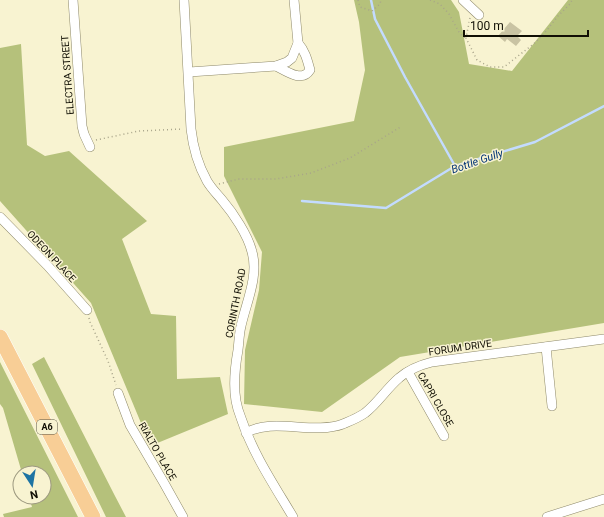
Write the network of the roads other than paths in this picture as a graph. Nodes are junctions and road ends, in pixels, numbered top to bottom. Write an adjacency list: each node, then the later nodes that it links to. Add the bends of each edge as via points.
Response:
1 (73, 0): 9 (street, ELECTRA STREET, via 82,126)
2 (184, 0): 8 (street, CORINTH ROAD)
3 (294, 0): 6 (street)
4 (463, 0): 5 (street)
5 (479, 15)
6 (298, 43): 7 (street, via 292,58); 7 (street, via 304,50 308,62 308,73 298,76)
7 (276, 66): 8 (street)
8 (189, 72): 18 (street, CORINTH ROAD, via 192,140 200,166 207,181 232,213 248,240 254,262 252,283 240,327 234,385 236,402)
9 (89, 144)
10 (0, 217): 11 (street, ODEON PLACE)
11 (87, 310)
12 (0, 337): 21 (highway, A6)
13 (604, 339): 14 (street, FORUM DRIVE)
14 (546, 347): 15 (street, FORUM DRIVE, via 432,362); 17 (street)
15 (408, 372): 18 (street, FORUM DRIVE, via 364,413 341,425 316,428 270,427); 19 (street, CAPRI CLOSE)
16 (118, 393): 22 (street, RIALTO PLACE, via 130,425)
17 (552, 406)
18 (246, 433): 23 (street, CORINTH ROAD)
19 (444, 436)
20 (604, 499): 24 (street)
21 (93, 517)
22 (183, 517)
23 (293, 517)
24 (547, 517)

